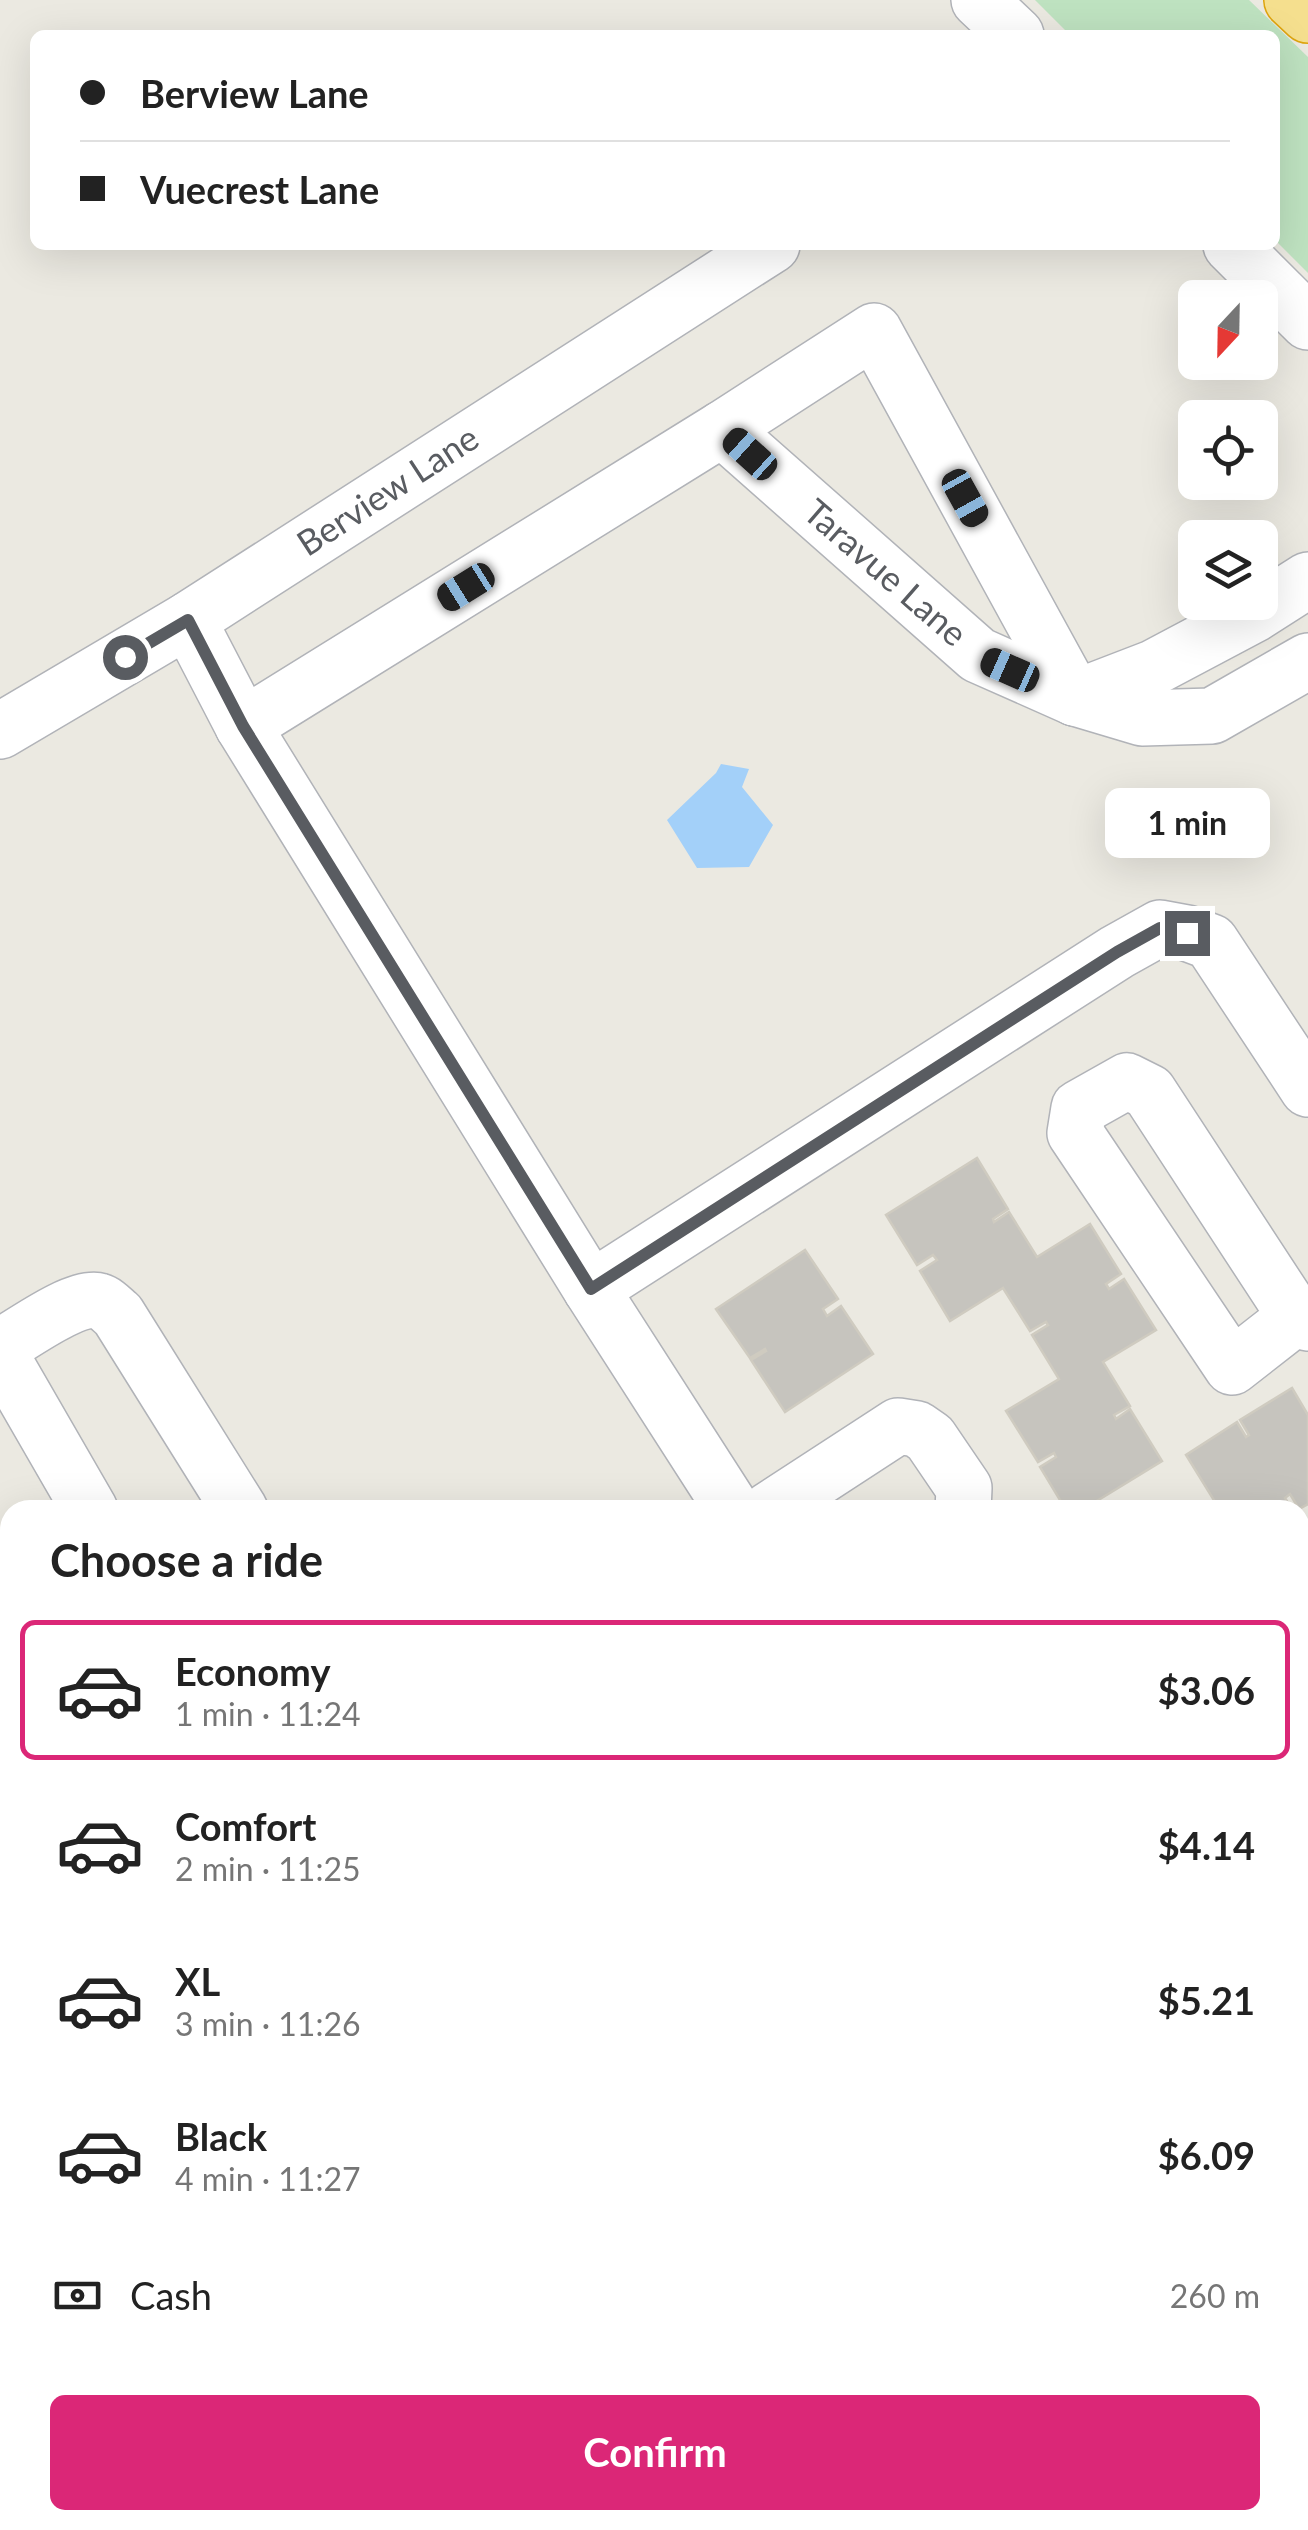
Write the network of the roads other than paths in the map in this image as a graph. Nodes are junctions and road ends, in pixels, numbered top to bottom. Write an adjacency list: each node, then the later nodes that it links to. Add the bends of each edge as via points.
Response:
1 (979, 0): 4 (street)
2 (1292, 0): 3 (highway)
3 (1308, 16)
4 (1011, 30)
5 (764, 250): 10 (street, Berview Lane)
6 (1236, 250): 7 (street)
7 (1308, 322)
8 (722, 428): 12 (street, Taravue Lane, via 978,655); 12 (street, via 874,331); 13 (street)
9 (1308, 580): 12 (street, via 1153,668)
10 (188, 620): 13 (street); 14 (street, Berview Lane)
11 (1308, 661): 12 (street, Taravue Lane, via 1212,716 1142,718)
12 (1074, 698)
13 (243, 726): 16 (street)
14 (0, 731)
15 (1308, 1089): 16 (street, via 1211,942 1160,928)
16 (591, 1289): 21 (street)
17 (1302, 1320): 17 (street, via 1232,1367 1075,1133 1079,1108 1127,1080 1149,1092)
18 (0, 1351): 19 (street); 20 (street, via 74,1304 102,1302 118,1315)
19 (84, 1500)
20 (234, 1500)
21 (727, 1500)
22 (783, 1500): 23 (street, via 898,1426 930,1438 964,1488)
23 (963, 1500)

